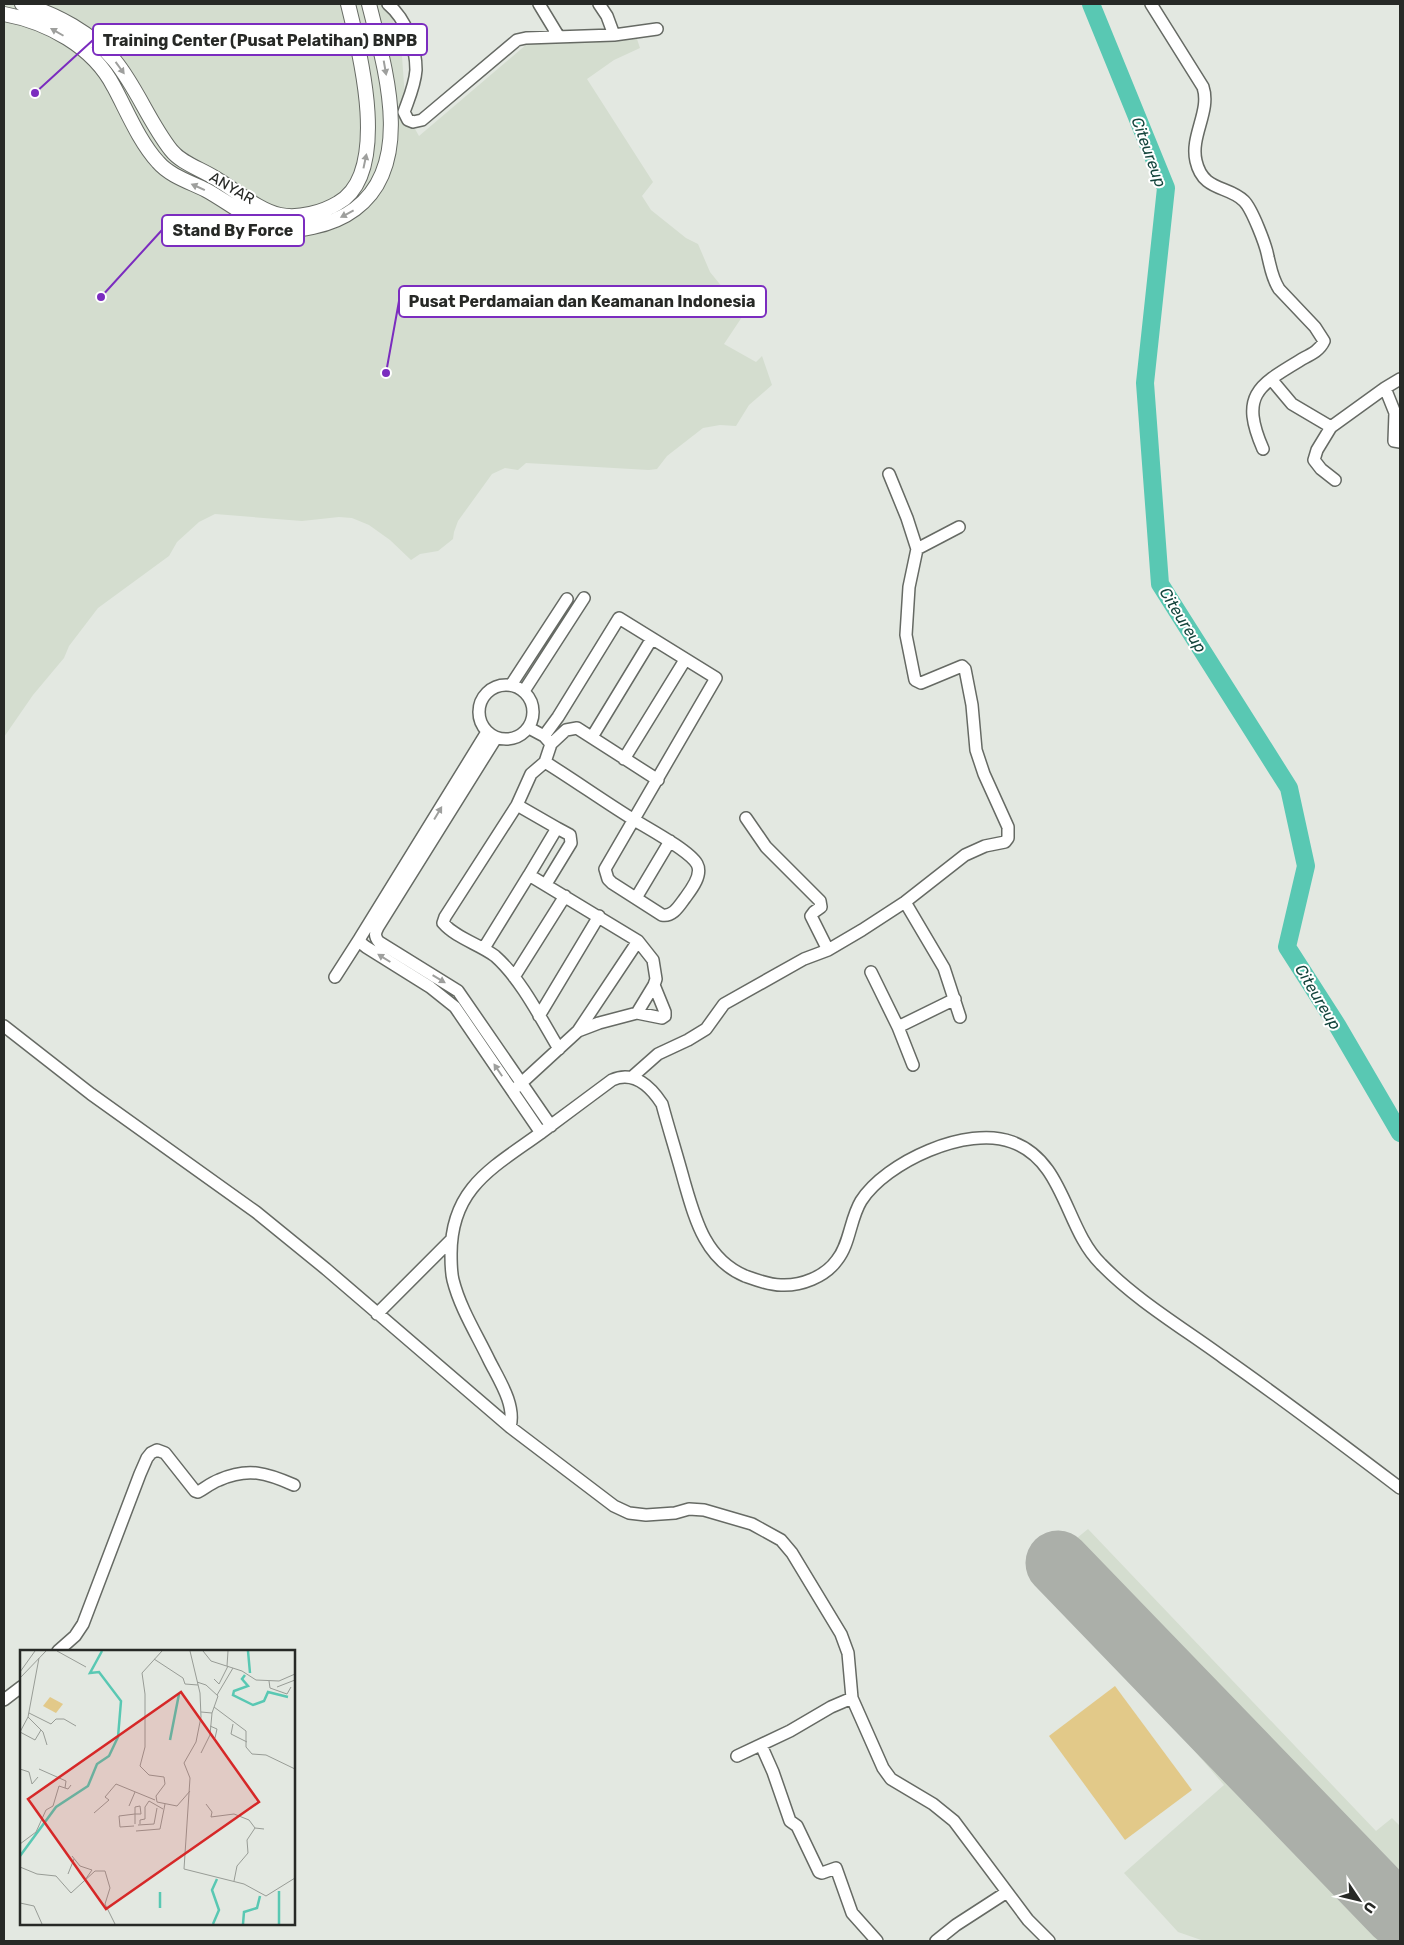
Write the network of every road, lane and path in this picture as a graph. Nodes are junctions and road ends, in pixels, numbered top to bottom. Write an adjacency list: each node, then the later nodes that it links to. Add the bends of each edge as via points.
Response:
1 (22, 4): 14 (street, ANYAR, one-way to 14, via 82,32 114,60 133,86)
2 (348, 4): 10 (street, ANYAR)
3 (369, 4): 9 (street, ANYAR)
4 (388, 4): 13 (street, via 404,22 414,49 416,70 404,112 413,122 422,120 512,43 526,38)
5 (539, 4): 13 (street)
6 (599, 4): 12 (street)
7 (1151, 4): 18 (street, via 1205,93 1195,138 1196,164 1208,182 1237,196 1250,209 1274,282 1316,327 1324,341 1320,348)
8 (4, 14): 15 (street, ANYAR, one-way to 8, via 113,84 79,46 52,29)
9 (373, 19): 10 (street); 17 (street, ANYAR, one-way to 17, via 389,88 390,137 384,172 371,195 353,211 318,226)
10 (353, 23): 16 (street, ANYAR, one-way to 10, via 308,214 344,200 355,188 364,167 367,152 366,95)
11 (657, 29): 12 (street)
12 (614, 35): 13 (street)
13 (559, 37)
14 (156, 129): 15 (street); 16 (street, ANYAR, via 171,150 185,162 265,209)
15 (142, 139): 17 (street, ANYAR, one-way to 15, via 246,215 168,170 156,160)
16 (285, 216): 17 (street)
17 (282, 230)
18 (1271, 379): 21 (street, via 1292,404); 23 (street, via 1265,382 1253,401 1256,428)
19 (1400, 379): 20 (street)
20 (1385, 388): 21 (street); 22 (street, via 1395,413 1394,441)
21 (1331, 427): 25 (street, via 1314,460)
22 (1400, 442)
23 (1263, 449)
24 (890, 474): 27 (street)
25 (1335, 480)
26 (959, 527): 27 (street)
27 (917, 549): 50 (street, via 909,587 906,635 915,680 921,683 962,666 965,668 976,750 1009,835 1005,842 965,855)
28 (584, 598): 33 (street)
29 (567, 599): 32 (street)
30 (651, 640): 31 (street); 36 (street); 37 (street, via 618,618)
31 (685, 660): 38 (street); 40 (street, via 714,676 715,681)
32 (511, 685): 33 (street); 35 (street, via 490,690 481,702 481,723)
33 (524, 692): 34 (street, via 532,702 534,715)
34 (529, 728): 35 (street, via 523,734 505,740); 37 (street)
35 (492, 735): 52 (street, one-way to 35); 70 (street, one-way to 70, via 378,927 375,938 458,991)
36 (592, 737): 37 (street, via 571,728); 38 (street)
37 (547, 740): 39 (street)
38 (624, 759): 40 (street)
39 (545, 762): 41 (street, via 531,774); 43 (street)
40 (658, 780): 43 (street)
41 (517, 805): 44 (street); 54 (street, via 444,919 444,925)
42 (746, 818): 55 (street, via 766,847 820,901 821,907 811,916)
43 (632, 819): 45 (street); 49 (street, via 605,869 612,883)
44 (557, 828): 46 (street); 47 (street, via 570,835 572,843)
45 (670, 841): 49 (street); 49 (street, via 697,864 699,871 692,889 674,912 666,916)
46 (529, 875): 47 (street); 54 (street)
47 (546, 884): 48 (street)
48 (565, 896): 51 (street); 58 (street)
49 (636, 898)
50 (905, 902): 55 (street); 60 (street, via 941,961)
51 (599, 916): 53 (street); 62 (street)
52 (360, 938): 57 (street); 71 (street, one-way to 52, via 455,1006 366,947)
53 (638, 942): 59 (street, via 653,960); 66 (street)
54 (484, 948): 58 (street)
55 (828, 950): 69 (street, via 804,959 724,1004 706,1029 658,1054)
56 (871, 972): 65 (street)
57 (336, 977)
58 (514, 977): 62 (street)
59 (654, 985): 61 (street); 61 (street, via 665,1016)
60 (955, 999): 63 (street); 65 (street)
61 (637, 1013): 66 (street)
62 (539, 1016): 67 (street)
63 (960, 1017)
64 (4, 1026): 75 (street, via 91,1094 256,1212)
65 (898, 1027): 68 (street)
66 (578, 1031): 67 (street)
67 (559, 1048): 70 (street)
68 (913, 1065)
69 (632, 1077): 72 (street, via 612,1080); 78 (street, via 654,1092 662,1104 695,1219 709,1247 740,1274 790,1286 817,1277 831,1267 842,1252 852,1216 868,1190 885,1174 936,1148 966,1139 1002,1139 1029,1151 1046,1167 1088,1247 1113,1276)
70 (522, 1083): 71 (street); 72 (street)
71 (512, 1090): 73 (street)
72 (551, 1126): 73 (street)
73 (541, 1133): 74 (street, via 502,1160 474,1185 454,1222)
74 (451, 1240): 75 (street); 76 (street, via 453,1281 509,1404 513,1415)
75 (377, 1314): 76 (street)
76 (510, 1427): 81 (street, via 621,1511 646,1515 704,1510 752,1524 776,1536 792,1553 841,1634 848,1654)
77 (294, 1485): 79 (street, via 265,1474 246,1472 232,1474 195,1491 164,1453 154,1450 140,1474 83,1624)
78 (1400, 1488)
79 (59, 1650)
80 (20, 1688): 82 (street)
81 (852, 1698): 83 (street); 85 (street, via 891,1779 947,1815)
82 (4, 1700)
83 (761, 1745): 84 (street); 86 (street, via 790,1821 797,1826 819,1872 836,1868 852,1913)
84 (737, 1756)
85 (1008, 1892): 87 (street); 88 (street)
86 (877, 1941)
87 (936, 1941)
88 (1048, 1941)

